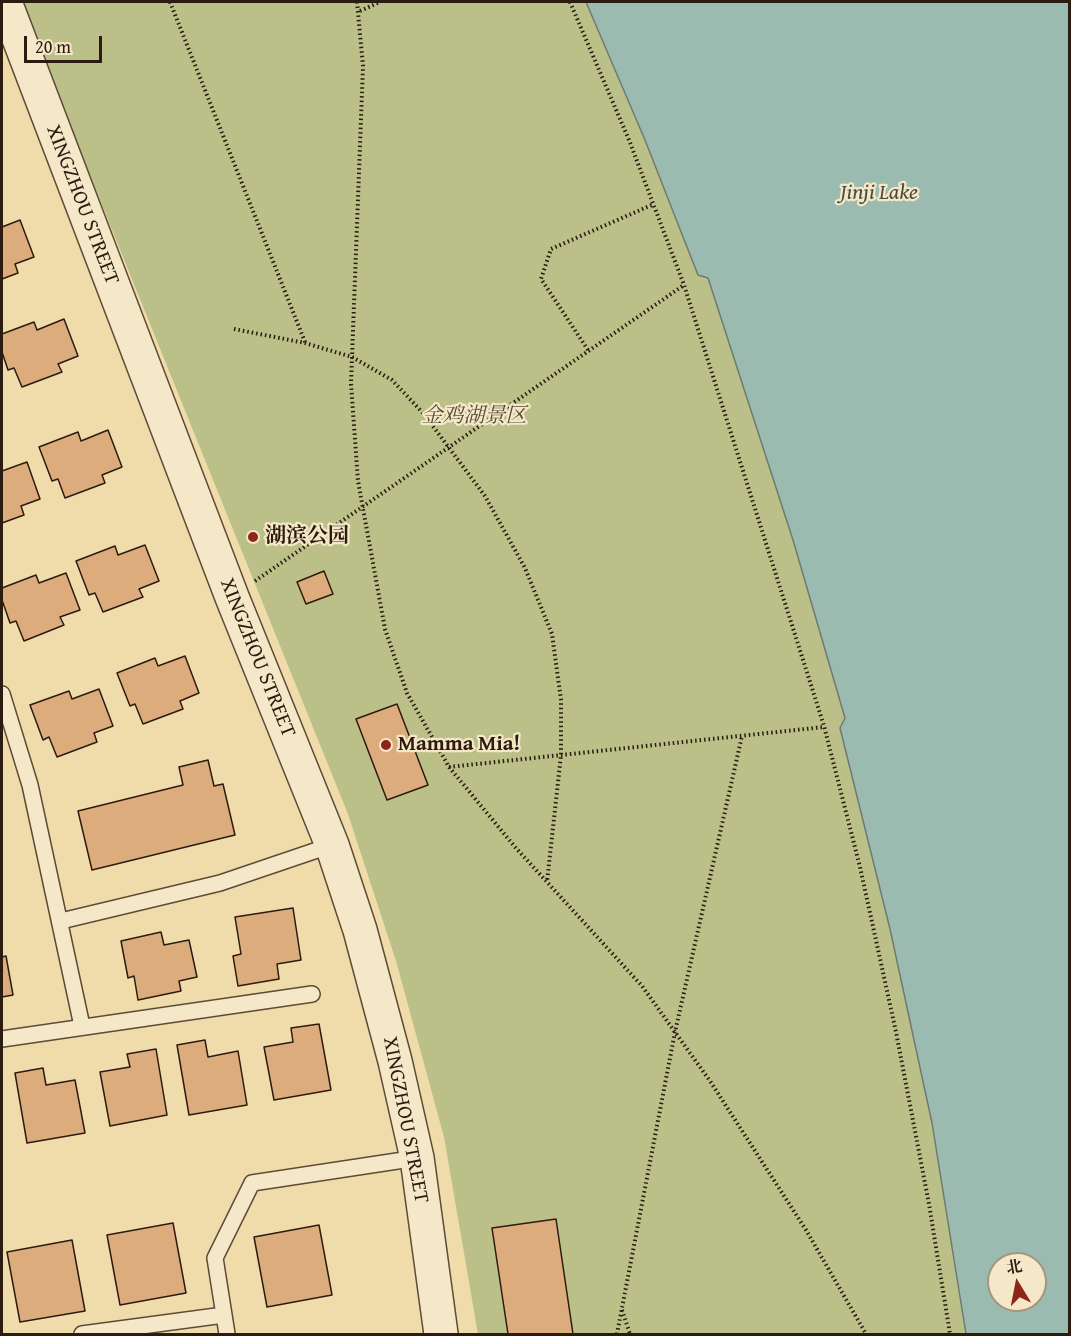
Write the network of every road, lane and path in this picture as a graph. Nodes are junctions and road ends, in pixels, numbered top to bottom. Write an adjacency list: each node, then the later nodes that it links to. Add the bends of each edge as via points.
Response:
1 (5, 2): 15 (street, XINGZHOU STREET)
2 (170, 2): 10 (path)
3 (357, 2): 6 (path)
4 (380, 2): 6 (path)
5 (570, 2): 7 (path)
6 (360, 11): 12 (path, via 363,66)
7 (654, 204): 8 (path); 11 (path, via 551,249 541,279)
8 (684, 285): 11 (path); 17 (path)
9 (234, 329): 10 (path)
10 (305, 343): 12 (path)
11 (588, 350): 13 (path)
12 (352, 357): 13 (path, via 392,380); 14 (path)
13 (448, 446): 14 (path); 19 (path, via 497,517 525,568 552,634 561,700)
14 (362, 506): 15 (path); 20 (path, via 385,629 395,660 407,693)
15 (232, 597): 21 (street, XINGZHOU STREET)
16 (2, 694): 23 (lane, via 30,785)
17 (824, 726): 18 (path); 37 (path, via 896,1032)
18 (742, 736): 19 (path); 26 (path)
19 (561, 755): 20 (path); 22 (path)
20 (449, 767): 22 (path)
21 (332, 845): 23 (lane, via 220,883); 28 (street, XINGZHOU STREET, via 377,989)
22 (547, 882): 26 (path, via 642,986)
23 (61, 921): 25 (lane)
24 (312, 994): 25 (lane)
25 (82, 1026): 27 (lane)
26 (675, 1032): 29 (path); 36 (path, via 806,1230)
27 (2, 1039)
28 (417, 1158): 30 (lane, via 252,1183 214,1258); 33 (street, XINGZHOU STREET)
29 (622, 1309): 34 (path); 35 (path)
30 (224, 1315): 31 (lane); 32 (lane)
31 (82, 1335)
32 (227, 1335)
33 (441, 1335)
34 (617, 1335)
35 (630, 1335)
36 (866, 1335)
37 (950, 1335)

